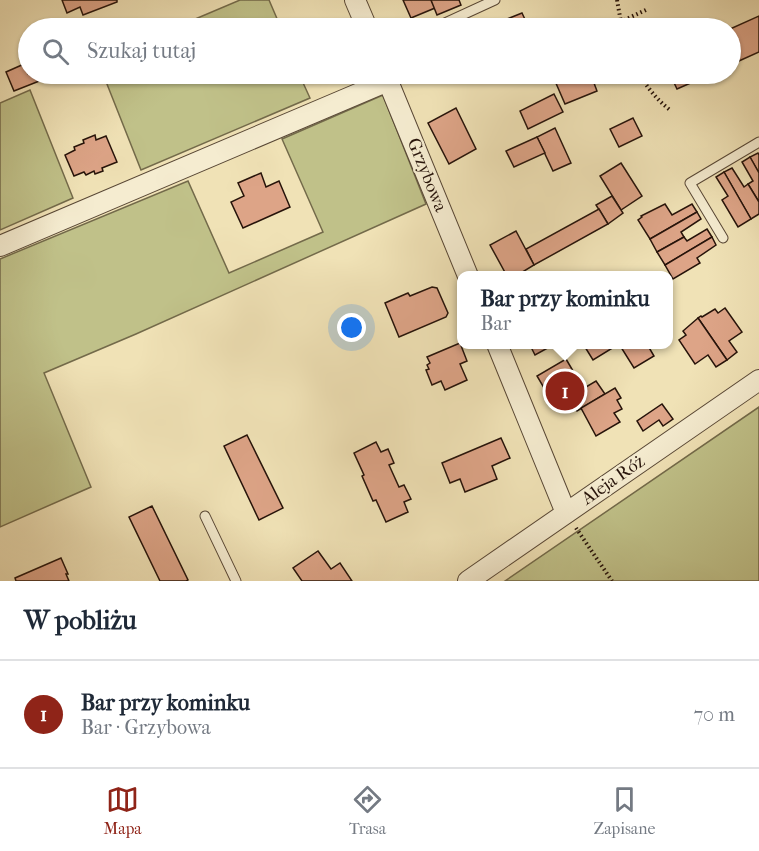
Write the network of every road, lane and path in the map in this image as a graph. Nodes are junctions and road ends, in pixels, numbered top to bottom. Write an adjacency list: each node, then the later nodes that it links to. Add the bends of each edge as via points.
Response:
1 (355, 0): 5 (street)
2 (495, 0): 6 (lane)
3 (617, 0): 7 (path)
4 (648, 9): 8 (path)
5 (363, 18)
6 (456, 18)
7 (619, 18)
8 (629, 18)
9 (371, 84): 15 (street)
10 (390, 84): 16 (street, Grzybowa)
11 (645, 84): 12 (path)
12 (670, 110)
13 (759, 142): 14 (lane, via 690,183)
14 (723, 238)
15 (0, 246)
16 (466, 271)
17 (498, 349): 19 (street)
18 (759, 380): 19 (street, Aleja Róż)
19 (566, 513): 22 (street, Aleja Róż); 23 (path)
20 (205, 516): 21 (lane)
21 (236, 581)
22 (468, 581)
23 (612, 581)

